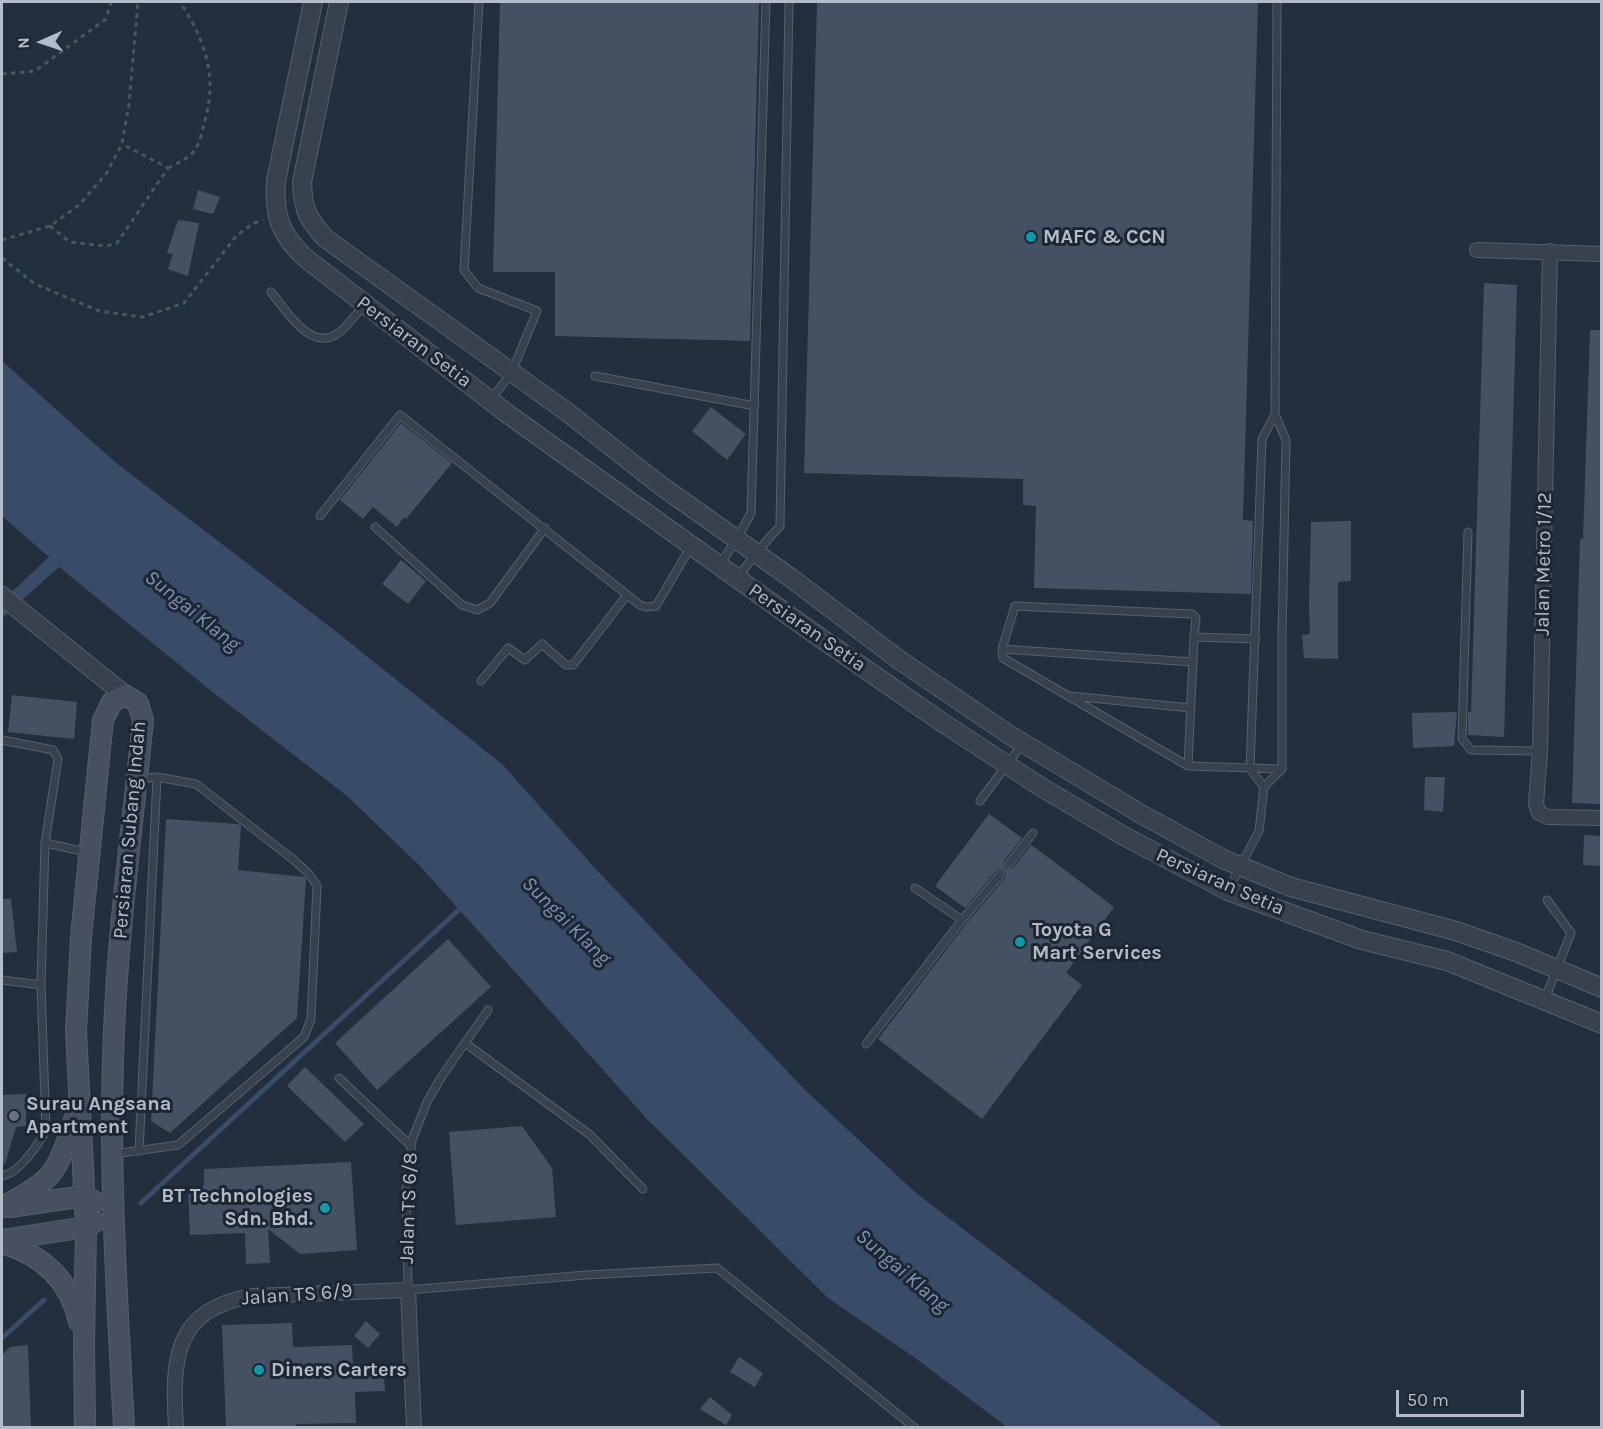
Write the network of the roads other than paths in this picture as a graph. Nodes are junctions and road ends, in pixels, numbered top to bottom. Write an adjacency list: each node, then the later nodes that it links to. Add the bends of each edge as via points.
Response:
1 (313, 2): 8 (street, Persiaran Setia, via 276,181)
2 (339, 2): 7 (street, Persiaran Setia, via 302,182)
3 (479, 2): 14 (lane, via 464,270 478,288 537,311)
4 (766, 2): 17 (lane)
5 (789, 2): 25 (lane, via 780,526)
6 (1277, 2): 18 (lane)
7 (305, 210): 8 (street); 14 (street, Persiaran Setia, via 325,238)
8 (278, 216): 13 (street, Persiaran Setia, via 290,243)
9 (1477, 250): 10 (street)
10 (1550, 251): 11 (street); 40 (street, Jalan Metro 1/12)
11 (1602, 254)
12 (271, 292): 13 (lane, via 309,336 324,339 340,332)
13 (364, 304): 16 (street, Persiaran Setia)
14 (511, 374): 16 (lane); 23 (street, Persiaran Setia)
15 (595, 376): 17 (lane)
16 (490, 400): 24 (street, Persiaran Setia)
17 (754, 406): 23 (lane, via 751,513)
18 (1275, 414): 31 (lane, via 1262,440); 44 (lane, via 1286,440)
19 (320, 516): 21 (lane, via 400,415)
20 (375, 527): 21 (lane, via 462,605 477,610 490,603)
21 (545, 528): 28 (lane)
22 (1468, 532): 40 (lane, via 1462,739 1472,750)
23 (737, 540): 25 (street, Persiaran Setia); 26 (lane)
24 (692, 546): 26 (street, Persiaran Setia); 28 (lane, via 656,606 640,605)
25 (756, 553): 27 (lane); 39 (street, Persiaran Setia, via 898,659)
26 (719, 566): 27 (street, Persiaran Setia)
27 (737, 579): 41 (street, Persiaran Setia)
28 (627, 595): 34 (lane, via 573,665 566,665 543,644 525,660 508,648)
29 (2, 596): 35 (street)
30 (1194, 638): 31 (lane); 32 (lane, via 1196,618 1192,614 1015,606); 33 (lane)
31 (1256, 639): 43 (lane)
32 (1002, 649): 33 (lane); 36 (lane, via 1003,658)
33 (1193, 662): 37 (lane)
34 (481, 681)
35 (125, 695): 46 (main road, Persiaran Subang Indah, via 138,703 143,720); 52 (main road, Persiaran Subang Indah, via 112,702 104,720)
36 (1069, 696): 37 (lane); 42 (lane)
37 (1191, 708): 42 (lane)
38 (2, 740): 51 (lane, via 53,750 58,759)
39 (1023, 743): 41 (lane); 54 (street, Persiaran Setia, via 1141,814)
40 (1540, 751): 49 (street, Jalan Metro 1/12, via 1536,804 1539,813 1548,817)
41 (1007, 765): 48 (lane); 57 (street, Persiaran Setia, via 1122,835)
42 (1188, 766): 43 (lane)
43 (1250, 769): 44 (lane); 47 (lane)
44 (1282, 769): 47 (lane)
45 (157, 777): 46 (lane); 72 (lane); 72 (lane, via 201,787 309,874 317,886 317,897 311,1018 303,1037 178,1146)
46 (137, 779): 73 (main road, Persiaran Subang Indah, via 118,966)
47 (1264, 787): 54 (lane, via 1259,831)
48 (980, 801)
49 (1602, 818)
50 (1033, 833): 53 (lane)
51 (45, 843): 52 (lane); 62 (lane)
52 (90, 853): 70 (main road, Persiaran Subang Indah, via 77,1019)
53 (1009, 864)
54 (1241, 867): 57 (lane); 60 (street, Persiaran Setia, via 1292,887 1456,931)
55 (1001, 874): 59 (lane)
56 (915, 888): 59 (lane)
57 (1228, 891): 64 (street, Persiaran Setia, via 1362,940 1447,961)
58 (1547, 900): 60 (lane, via 1571,933)
59 (962, 920): 68 (lane)
60 (1557, 969): 63 (street, Persiaran Setia); 64 (lane)
61 (2, 980): 62 (lane)
62 (41, 985): 74 (lane, via 46,1131 35,1149)
63 (1602, 988)
64 (1544, 1001): 66 (street, Persiaran Setia)
65 (488, 1010): 67 (lane, Jalan TS 6/8)
66 (1602, 1024)
67 (465, 1043): 71 (lane, Jalan TS 6/8, via 426,1102); 75 (lane, via 589,1134)
68 (866, 1044)
69 (339, 1078): 71 (lane)
70 (80, 1106): 76 (main road, Persiaran Subang Indah); 77 (main road, via 48,1178)
71 (411, 1146): 81 (lane, Jalan TS 6/8, via 406,1190)
72 (139, 1151): 73 (lane)
73 (111, 1155): 78 (main road, Persiaran Subang Indah)
74 (2, 1176)
75 (643, 1189)
76 (84, 1196): 77 (main road); 78 (main road); 79 (main road, Persiaran Subang Indah)
77 (2, 1208)
78 (113, 1212): 79 (main road); 84 (main road, Persiaran Subang Indah)
79 (86, 1227): 80 (main road); 82 (main road, Persiaran Subang Indah)
80 (2, 1241): 82 (main road, via 43,1263 66,1286)
81 (408, 1290): 85 (street, Jalan TS 6/9, via 253,1296 213,1307 195,1321 183,1339 176,1364); 86 (street, Jalan TS 6/8); 87 (lane, via 717,1268)
82 (84, 1342): 83 (main road, Persiaran Subang Indah)
83 (85, 1428)
84 (124, 1428)
85 (176, 1428)
86 (414, 1428)
87 (915, 1428)

